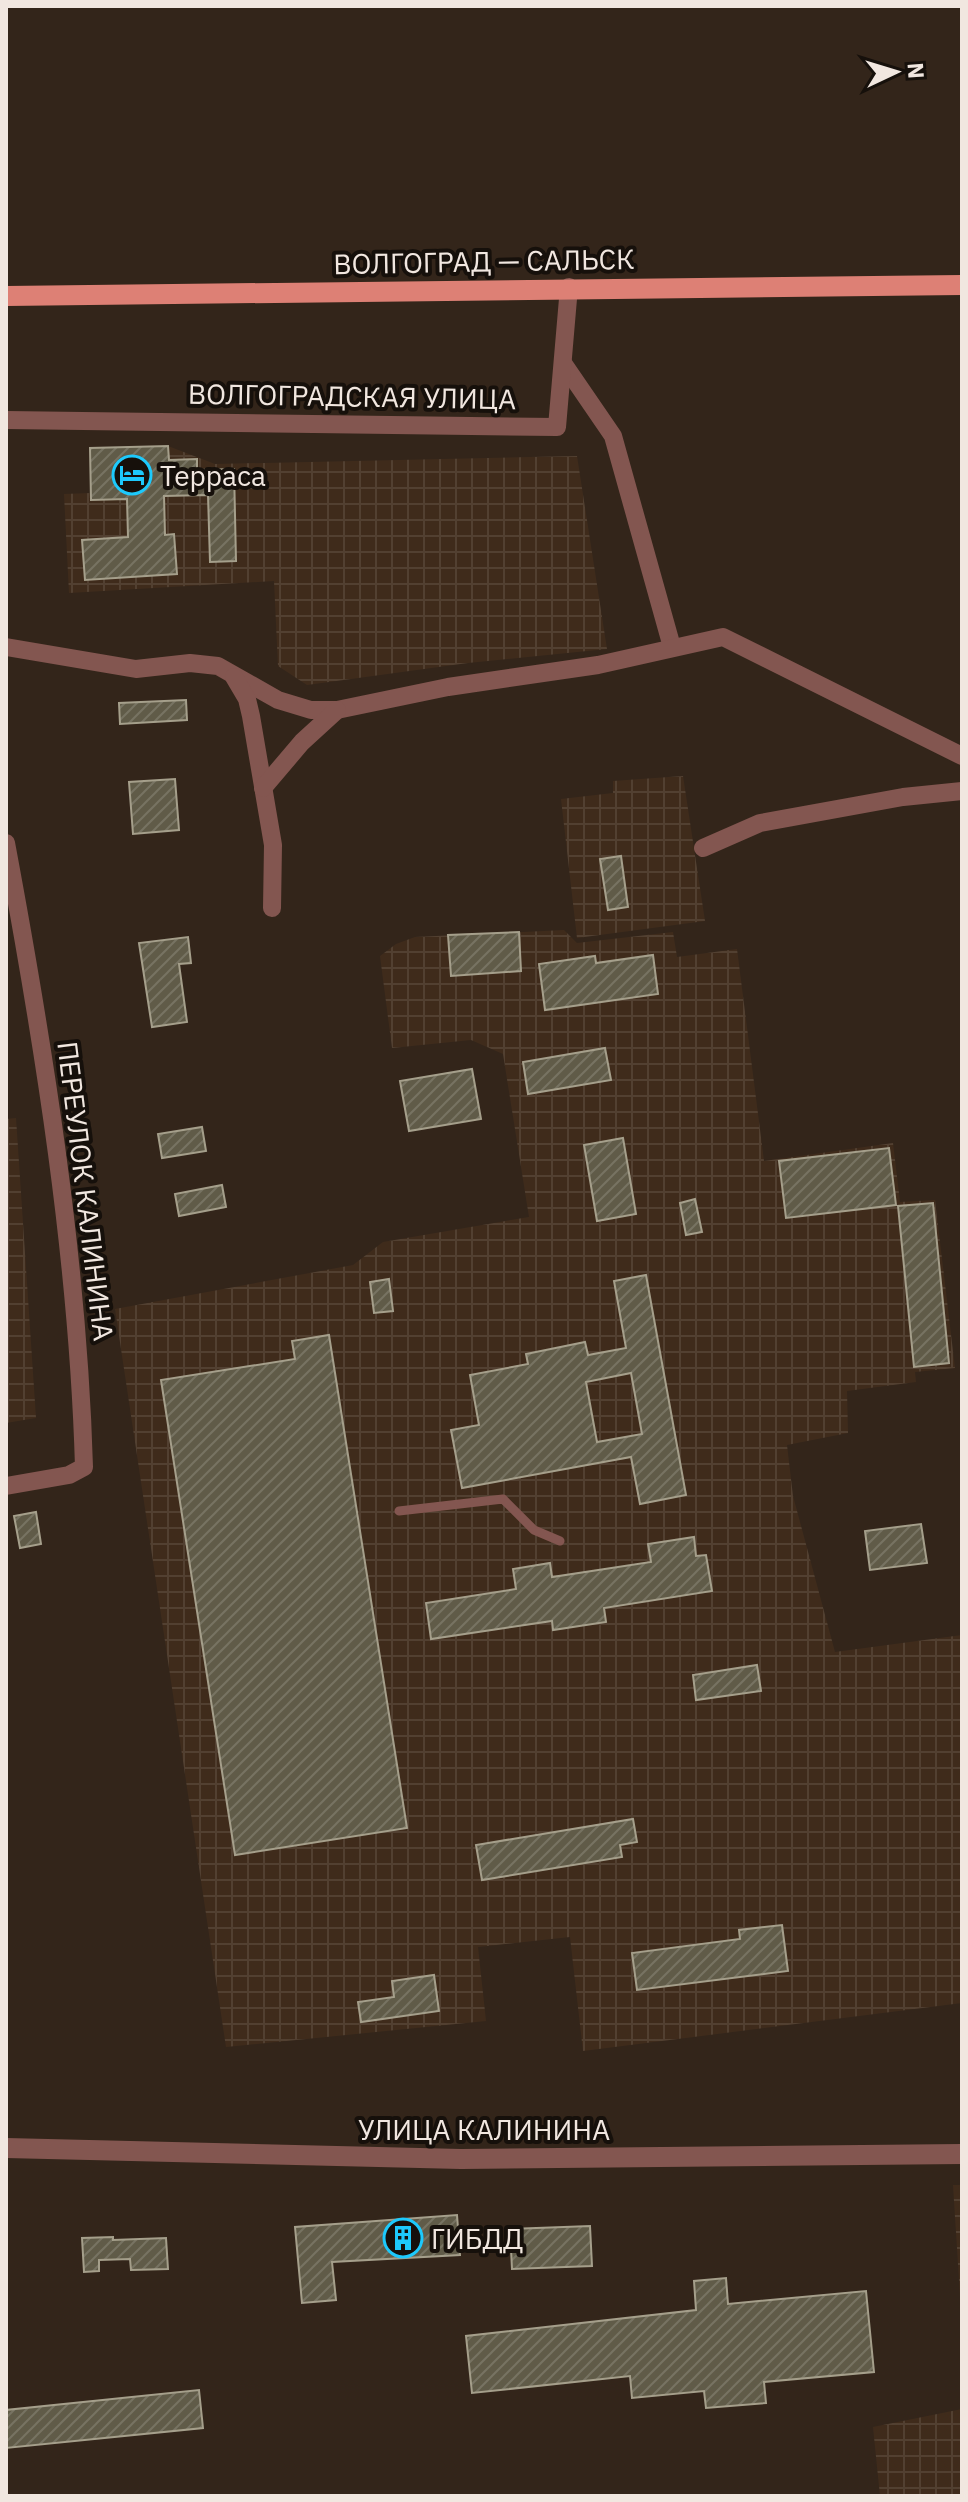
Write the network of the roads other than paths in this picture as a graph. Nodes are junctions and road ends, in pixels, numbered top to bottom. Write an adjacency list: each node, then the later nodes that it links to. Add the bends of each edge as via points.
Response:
1 (962, 285): 2 (main road, ВОЛГОГРАД — САЛЬСК)
2 (569, 287): 3 (main road, ВОЛГОГРАД — САЛЬСК); 4 (street, ВОЛГОГРАДСКАЯ УЛИЦА)
3 (6, 296)
4 (563, 363): 5 (street, ВОЛГОГРАДСКАЯ УЛИЦА, via 557,427); 7 (street, via 613,436)
5 (6, 420)
6 (6, 647): 8 (street, via 136,669 190,663 218,666)
7 (672, 647): 9 (street, via 598,665); 10 (street, via 723,637 737,641)
8 (232, 674): 9 (street, via 278,700 311,710); 11 (street, via 247,699)
9 (337, 710): 11 (street)
10 (962, 756)
11 (263, 788): 15 (street, via 273,845)
12 (962, 791): 14 (street, via 760,823)
13 (6, 843): 16 (street, ПЕРЕУЛОК КАЛИНИНА)
14 (703, 848)
15 (272, 908)
16 (16, 947): 17 (street, ПЕРЕУЛОК КАЛИНИНА, via 49,1098 82,1387 84,1467 69,1475)
17 (6, 1486)
18 (399, 1511): 19 (lane, via 503,1499 534,1530)
19 (560, 1541)
20 (6, 2148): 21 (street, УЛИЦА КАЛИНИНА, via 461,2159)
21 (962, 2154)

